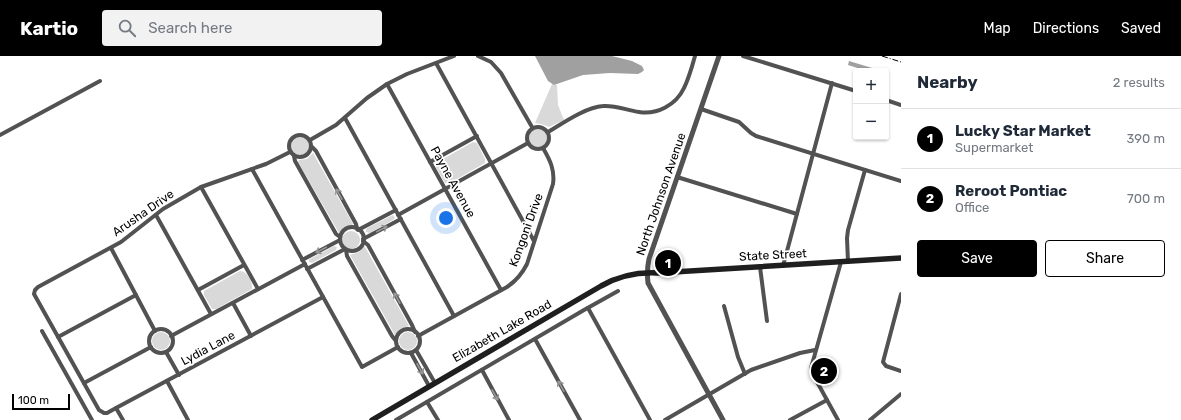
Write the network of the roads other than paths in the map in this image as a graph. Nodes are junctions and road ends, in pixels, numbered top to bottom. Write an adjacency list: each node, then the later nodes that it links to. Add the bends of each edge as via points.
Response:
1 (454, 56): 6 (street)
2 (478, 56): 15 (street, via 491,62 501,72)
3 (695, 56): 16 (street, via 683,90 664,108 644,112 611,106 596,107)
4 (719, 56): 13 (street, North Johnson Avenue)
5 (743, 56): 8 (street)
6 (436, 63): 9 (street); 18 (street)
7 (100, 81): 17 (street)
8 (832, 83): 10 (street); 24 (street)
9 (387, 84): 14 (street); 26 (street, Payne Avenue)
10 (853, 90)
11 (889, 101): 12 (street)
12 (901, 105)
13 (701, 109): 24 (street, via 739,122 756,136); 30 (street, North Johnson Avenue)
14 (345, 118): 19 (street); 34 (street)
15 (532, 128): 16 (street, via 541,126); 20 (street, via 527,134)
16 (548, 132): 22 (street, via 549,141)
17 (0, 134)
18 (476, 136): 26 (street); 27 (street)
19 (310, 140): 21 (street); 23 (street, via 304,135 295,136 289,142)
20 (528, 143): 22 (street, via 534,148); 27 (street)
21 (311, 146): 25 (street, via 306,156); 39 (street, one-way to 21)
22 (543, 148): 42 (street, Kongoni Drive, via 552,166 554,181)
23 (290, 152): 25 (street); 28 (street, Arusha Drive)
24 (813, 154): 29 (street); 36 (street)
25 (294, 156): 40 (street)
26 (430, 162): 33 (street, Payne Avenue)
27 (491, 163): 33 (street); 42 (street)
28 (252, 169): 32 (street, Arusha Drive); 46 (street)
29 (865, 170): 31 (street); 48 (street, via 848,230)
30 (677, 177): 36 (street); 53 (street, North Johnson Avenue, via 647,266)
31 (901, 181)
32 (201, 187): 37 (street, Arusha Drive); 49 (street)
33 (445, 189): 35 (street); 56 (street, Payne Avenue)
34 (396, 210): 35 (street); 39 (street)
35 (398, 214): 38 (street)
36 (797, 214): 50 (street)
37 (156, 215): 43 (street, Arusha Drive); 55 (street)
38 (401, 219): 41 (street, one-way to 38); 65 (street)
39 (358, 229): 40 (street, via 346,229); 41 (street)
40 (340, 239): 44 (street); 46 (street, one-way to 46)
41 (363, 240): 44 (street, via 357,250); 69 (street, one-way to 41)
42 (534, 241): 56 (street, Kongoni Drive, via 522,272 515,281)
43 (111, 248): 59 (street); 72 (street, Arusha Drive, via 38,287 34,292)
44 (346, 250): 52 (street); 74 (street, via 347,256)
45 (900, 257): 48 (main road, State Street)
46 (303, 262): 52 (street); 54 (street)
47 (841, 262): 48 (main road, State Street); 50 (main road, State Street); 78 (street)
48 (848, 262)
49 (244, 265): 54 (street); 55 (street)
50 (783, 266): 51 (main road, State Street)
51 (760, 267): 53 (main road, State Street); 66 (street)
52 (307, 269): 60 (street)
53 (647, 273): 87 (main road, Elizabeth Lake Road, via 628,275 608,283); 88 (street, North Johnson Avenue, via 648,283)
54 (258, 289): 61 (street)
55 (198, 290): 64 (street)
56 (501, 290): 65 (street, Kongoni Drive)
57 (618, 291): 63 (street, Elizabeth Lake Road)
58 (901, 294): 82 (street, via 883,362 886,366)
59 (136, 295): 68 (street); 72 (street)
60 (323, 297): 71 (street, Lydia Lane); 76 (street, via 362,367)
61 (233, 303): 64 (street); 71 (street)
62 (724, 306): 83 (street)
63 (588, 308): 73 (street, Elizabeth Lake Road); 101 (street)
64 (211, 314): 70 (street)
65 (454, 316): 69 (street, Kongoni Drive)
66 (767, 321)
67 (42, 331): 93 (street)
68 (156, 331): 70 (street, via 164,330); 75 (street, via 150,338)
69 (417, 334): 74 (street, via 408,330 403,331); 77 (street, via 419,344)
70 (171, 336): 79 (street, via 172,345)
71 (251, 336): 84 (street, Lydia Lane)
72 (58, 337): 86 (street)
73 (535, 339): 81 (street, Elizabeth Lake Road); 100 (street, one-way to 73)
74 (396, 341): 76 (street)
75 (151, 347): 79 (street, via 158,352); 86 (street)
76 (398, 347): 80 (street, via 404,352)
77 (416, 350): 80 (street); 87 (street)
78 (815, 350): 83 (street, via 753,369); 90 (street, via 811,370)
79 (166, 352): 84 (street)
80 (411, 353): 87 (street, one-way to 87)
81 (482, 370): 91 (street, Elizabeth Lake Road); 99 (street, one-way to 99)
82 (901, 371)
83 (745, 374): 88 (street)
84 (179, 375): 85 (street, Lydia Lane)
85 (167, 381): 92 (street, Lydia Lane); 95 (street)
86 (84, 383): 92 (street, Lydia Lane, via 102,413)
87 (432, 385): 96 (main road, Elizabeth Lake Road)
88 (709, 394): 102 (street); 103 (street, North Johnson Avenue)
89 (901, 394): 106 (street)
90 (827, 400): 104 (street); 105 (street)
91 (427, 402): 97 (street, Elizabeth Lake Road); 98 (street)
92 (116, 408): 94 (street)
93 (92, 420)
94 (123, 420)
95 (188, 420)
96 (372, 420)
97 (396, 420)
98 (438, 420)
99 (509, 420)
100 (580, 420)
101 (650, 420)
102 (665, 420)
103 (723, 420)
104 (790, 420)
105 (838, 420)
106 (870, 420)

